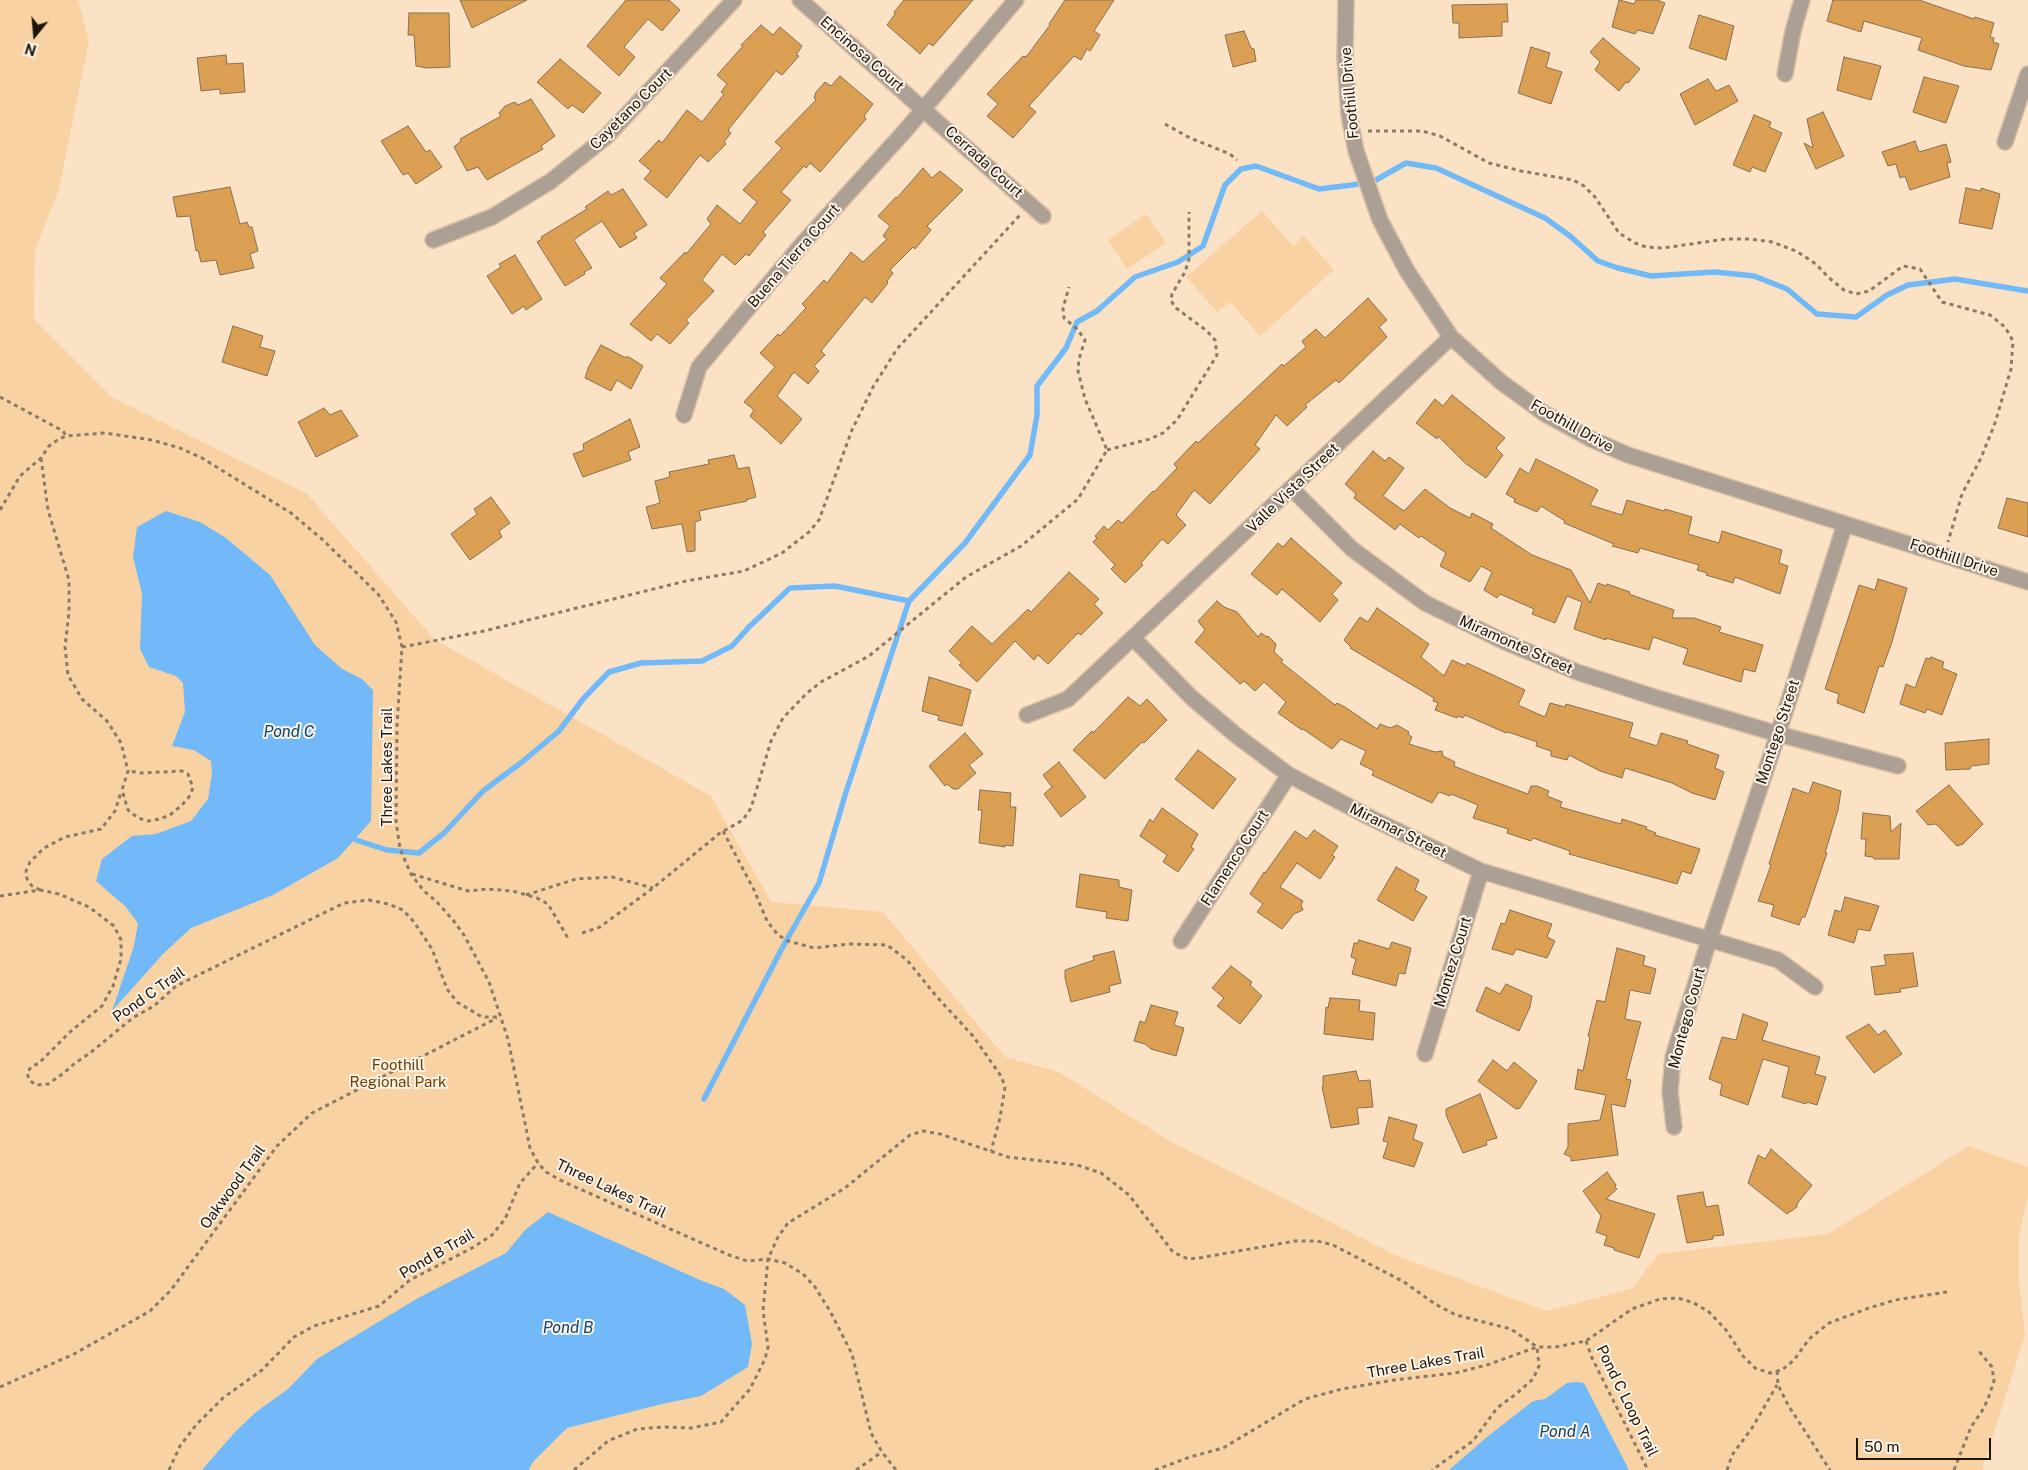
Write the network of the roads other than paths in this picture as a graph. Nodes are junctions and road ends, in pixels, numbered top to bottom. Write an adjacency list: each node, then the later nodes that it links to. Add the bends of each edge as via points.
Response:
1 (734, 0): 11 (street, Cayetano Court, via 606,137 552,181 492,216)
2 (800, 0): 8 (street, Encinosa Court)
3 (1016, 0): 8 (street, Buena Tierra Court)
4 (1346, 0): 12 (street, Foothill Drive, via 1346,90 1360,164 1380,220 1407,271)
5 (1802, 0): 6 (street)
6 (1785, 74)
7 (2028, 74): 9 (street)
8 (924, 108): 10 (street, Cerrada Court); 13 (street, Buena Tierra Court, via 803,243 699,367)
9 (2005, 142)
10 (1044, 216)
11 (433, 240)
12 (1451, 338): 14 (street, Valle Vista Street); 15 (street, Foothill Drive, via 1501,382 1545,414 1591,439 1628,455)
13 (684, 415)
14 (1292, 489): 17 (street, Valle Vista Street); 19 (street, Miramonte Street, via 1352,549 1425,603 1502,641 1577,672)
15 (1845, 524): 16 (street, Foothill Drive); 19 (street, Montego Street)
16 (2028, 582)
17 (1134, 639): 18 (street, Valle Vista Street, via 1068,699); 21 (street, Miramar Street, via 1192,698)
18 (1027, 716)
19 (1778, 734): 20 (street, Miramonte Street); 23 (street, Montego Street)
20 (1898, 766)
21 (1289, 775): 22 (street, Miramar Street); 24 (street, Flamenco Court)
22 (1481, 871): 23 (street, Miramar Street); 26 (street, Montez Court)
23 (1709, 940): 25 (street, Miramar Street, via 1778,960); 27 (street, Montego Court, via 1673,1057 1670,1091)
24 (1181, 941)
25 (1815, 987)
26 (1425, 1054)
27 (1674, 1127)

